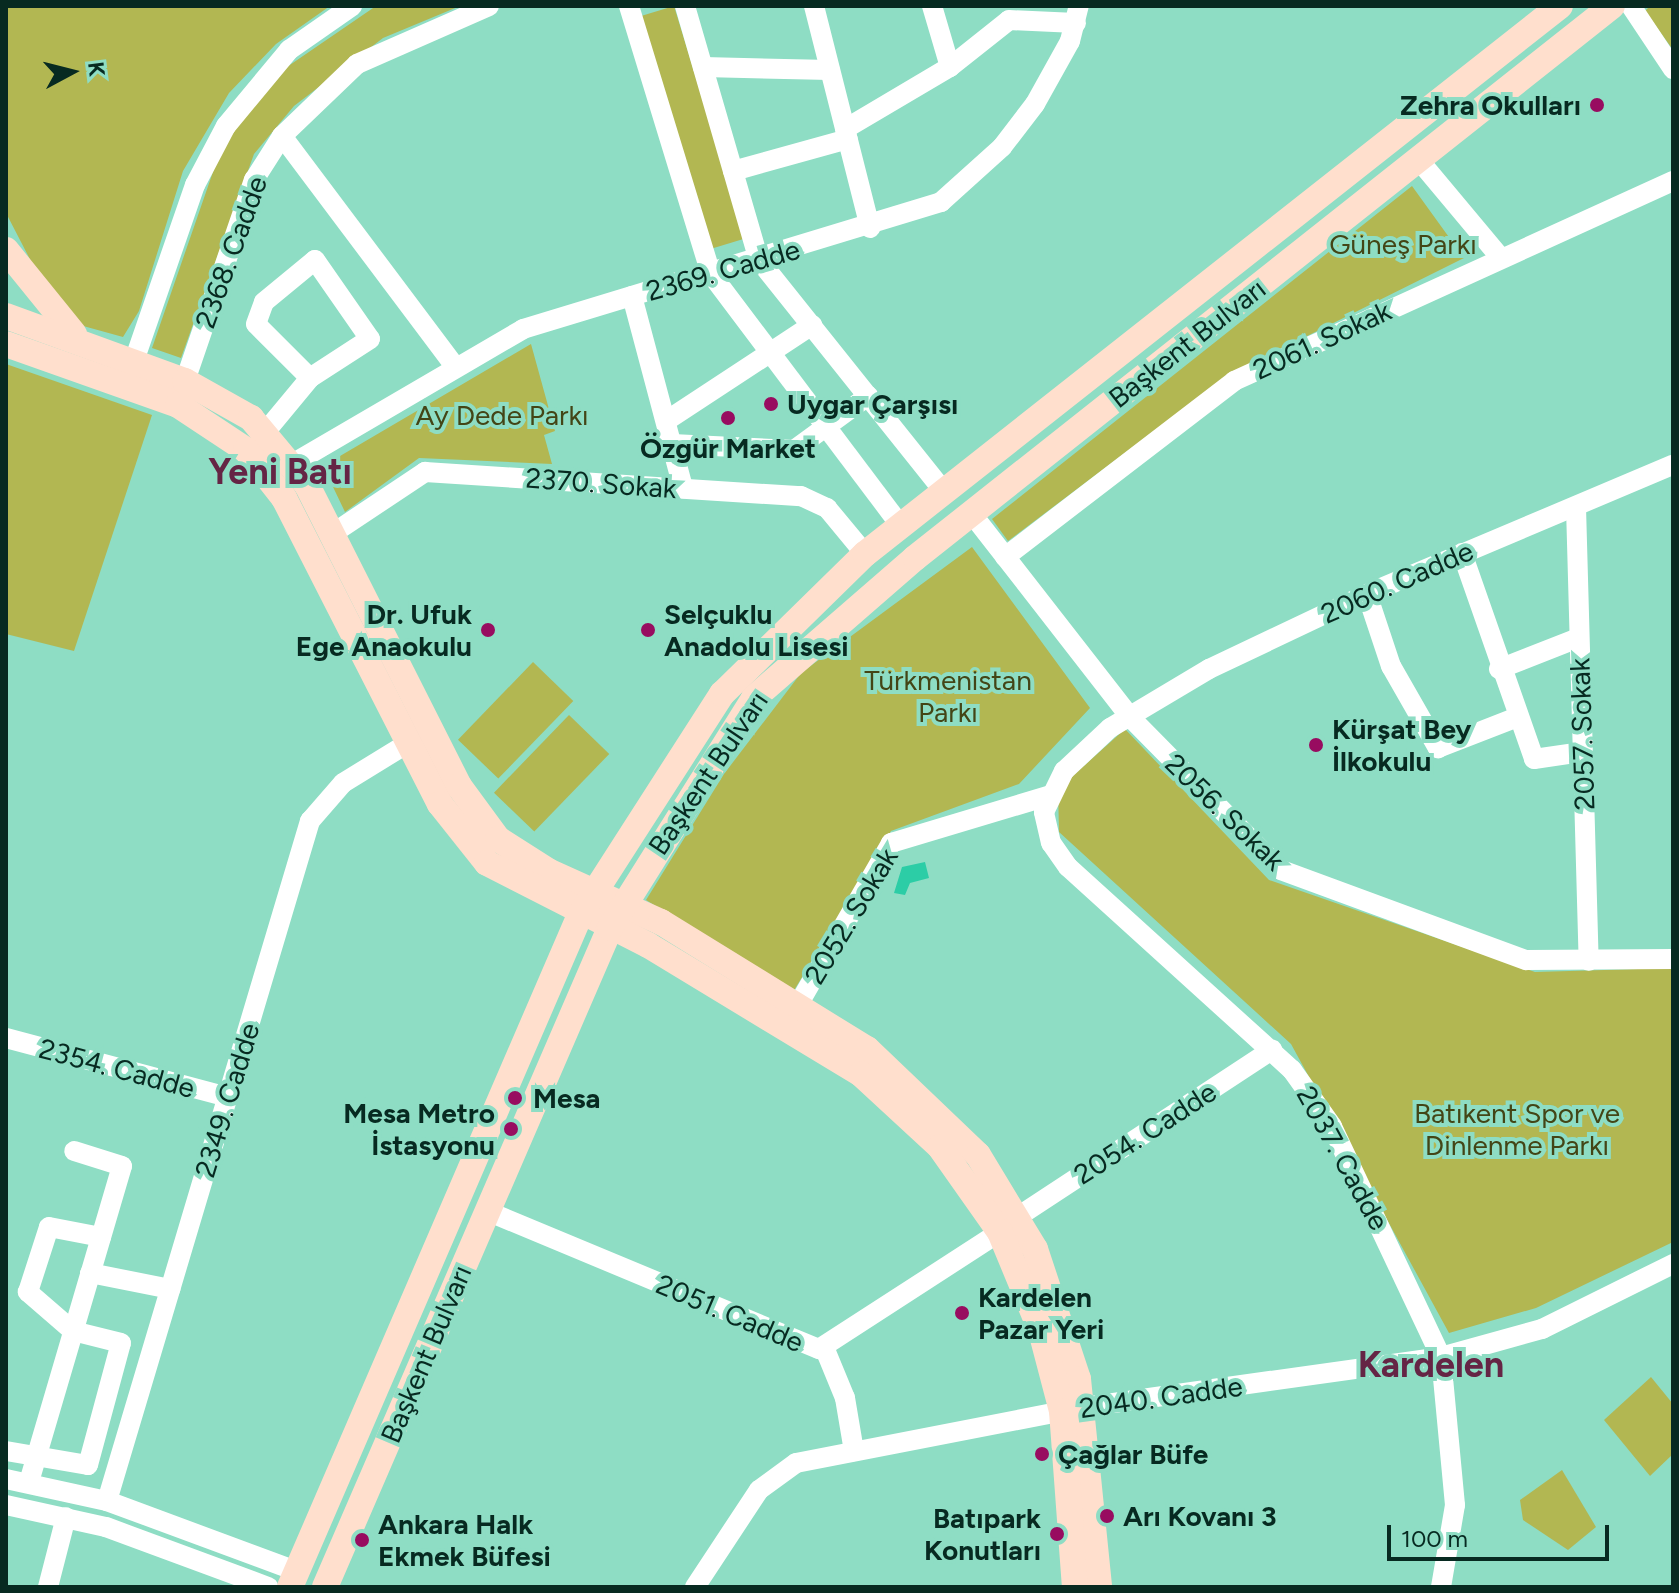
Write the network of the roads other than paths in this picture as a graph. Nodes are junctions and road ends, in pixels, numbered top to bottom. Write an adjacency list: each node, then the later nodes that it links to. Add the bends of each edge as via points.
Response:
1 (352, 6): 32 (street, 2368. Cadde, via 289,50 226,126 195,185)
2 (489, 6): 16 (street, 2368. Cadde, via 357,64)
3 (629, 6): 25 (street)
4 (685, 6): 11 (street)
5 (814, 6): 14 (street)
6 (932, 6): 12 (street)
7 (1560, 6): 44 (main road, Başkent Bulvarı)
8 (1612, 6): 17 (main road, Başkent Bulvarı)
9 (1631, 6): 13 (street)
10 (1077, 14): 12 (street, via 1009,20); 20 (street, 2369. Cadde, via 1035,104 979,171 941,202)
11 (703, 67): 14 (street); 18 (street)
12 (950, 67): 15 (street)
13 (1673, 69)
14 (830, 70): 15 (street)
15 (846, 134): 18 (street); 20 (street)
16 (282, 136): 33 (street); 35 (street, 2368. Cadde, via 254,180)
17 (1418, 159): 22 (street); 46 (main road, Başkent Bulvarı)
18 (733, 171): 23 (street)
19 (1673, 181): 22 (street, 2061. Sokak)
20 (870, 228): 23 (street, 2369. Cadde)
21 (6, 250): 30 (main road, via 40,298)
22 (1500, 257): 51 (street, 2061. Sokak, via 1234,381)
23 (759, 260): 25 (street, 2369. Cadde); 28 (street)
24 (6, 273): 27 (main road)
25 (711, 274): 26 (street, 2369. Cadde); 31 (street)
26 (632, 296): 33 (street, 2369. Cadde, via 523,329); 37 (street)
27 (11, 317): 29 (main road); 30 (main road)
28 (812, 325): 31 (street); 36 (street)
29 (8, 344): 57 (main road, via 178,405 246,450 284,498)
30 (86, 344): 32 (main road)
31 (769, 350): 37 (street); 38 (street)
32 (134, 361): 35 (main road)
33 (454, 365): 41 (street, 2369. Cadde)
34 (310, 378): 34 (street, via 370,339 315,260 264,302 256,324); 39 (street)
35 (185, 381): 39 (main road)
36 (868, 396): 38 (street); 44 (street)
37 (666, 421): 40 (street)
38 (827, 427): 40 (street, via 794,450); 47 (street)
39 (266, 431): 41 (main road)
40 (672, 444): 43 (street)
41 (294, 463): 48 (main road)
42 (1673, 465): 45 (street, 2060. Cadde)
43 (683, 488): 48 (street, 2370. Sokak, via 425,472); 50 (street, 2370. Sokak, via 801,496 827,508)
44 (944, 492): 47 (main road, Başkent Bulvarı)
45 (1576, 507): 49 (street, 2060. Cadde); 53 (street, 2057. Sokak)
46 (972, 514): 51 (street, 2056. Sokak); 61 (main road, Başkent Bulvarı, via 754,698)
47 (901, 526): 50 (main road, Başkent Bulvarı)
48 (332, 534): 60 (main road, via 476,815 518,855)
49 (1462, 553): 52 (street, 2060. Cadde); 54 (street)
50 (865, 554): 60 (main road, Başkent Bulvarı, via 722,694)
51 (1005, 557): 55 (street, 2056. Sokak)
52 (1367, 594): 55 (street, 2060. Cadde); 56 (street, via 1391,666 1438,748)
53 (1578, 638): 54 (street); 58 (street, 2057. Sokak)
54 (1499, 669): 56 (street)
55 (1129, 716): 59 (street, via 1079,755); 63 (street, 2056. Sokak, via 1262,855 1293,877 1526,960)
56 (1515, 718): 58 (street, via 1538,762)
57 (408, 743): 60 (main road, via 471,849); 67 (street, 2349. Cadde, via 332,792 310,821)
58 (1582, 752): 63 (street, 2057. Sokak)
59 (1048, 796): 64 (street, 2052. Sokak, via 891,843); 66 (street, 2037. Cadde, via 1045,827 1068,867)
60 (587, 904): 61 (main road); 87 (main road, Başkent Bulvarı)
61 (616, 917): 64 (main road); 69 (main road, Başkent Bulvarı); 70 (main road, via 861,1074 940,1147)
62 (1673, 959): 63 (street, 2056. Sokak)
63 (1589, 961)
64 (798, 1005): 70 (main road, via 927,1100 978,1155)
65 (6, 1038): 67 (street, 2354. Cadde)
66 (1272, 1050): 70 (street, 2054. Cadde); 77 (street, 2037. Cadde, via 1332,1126)
67 (228, 1097): 74 (street, 2349. Cadde)
68 (74, 1151): 71 (street, via 122,1166)
69 (487, 1211): 76 (street, 2051. Cadde); 88 (main road, Başkent Bulvarı)
70 (1010, 1224): 76 (street, 2051. Cadde); 78 (main road, via 1048,1282)
71 (101, 1237): 73 (street); 75 (street, via 49,1227 28,1292)
72 (1673, 1264): 77 (street, 2040. Cadde, via 1542,1329)
73 (90, 1273): 74 (street); 75 (street)
74 (170, 1289): 84 (street, 2349. Cadde)
75 (73, 1331): 81 (street); 81 (street, via 121,1343 88,1465)
76 (824, 1347): 80 (street, via 845,1398)
77 (1441, 1357): 78 (street, 2040. Cadde); 94 (street, 2037. Cadde, via 1455,1505)
78 (1073, 1409): 80 (street, 2040. Cadde); 92 (main road); 93 (main road)
79 (6, 1451): 81 (street)
80 (854, 1451): 91 (street, 2040. Cadde, via 796,1463 771,1478)
81 (36, 1457): 83 (street)
82 (6, 1479): 83 (street)
83 (29, 1482): 84 (street)
84 (107, 1501): 87 (street)
85 (6, 1505): 86 (street)
86 (66, 1517): 89 (street); 90 (street)
87 (293, 1579)
88 (330, 1585)
89 (48, 1587)
90 (268, 1587)
91 (695, 1587)
92 (1075, 1587)
93 (1099, 1587)
94 (1441, 1587)

